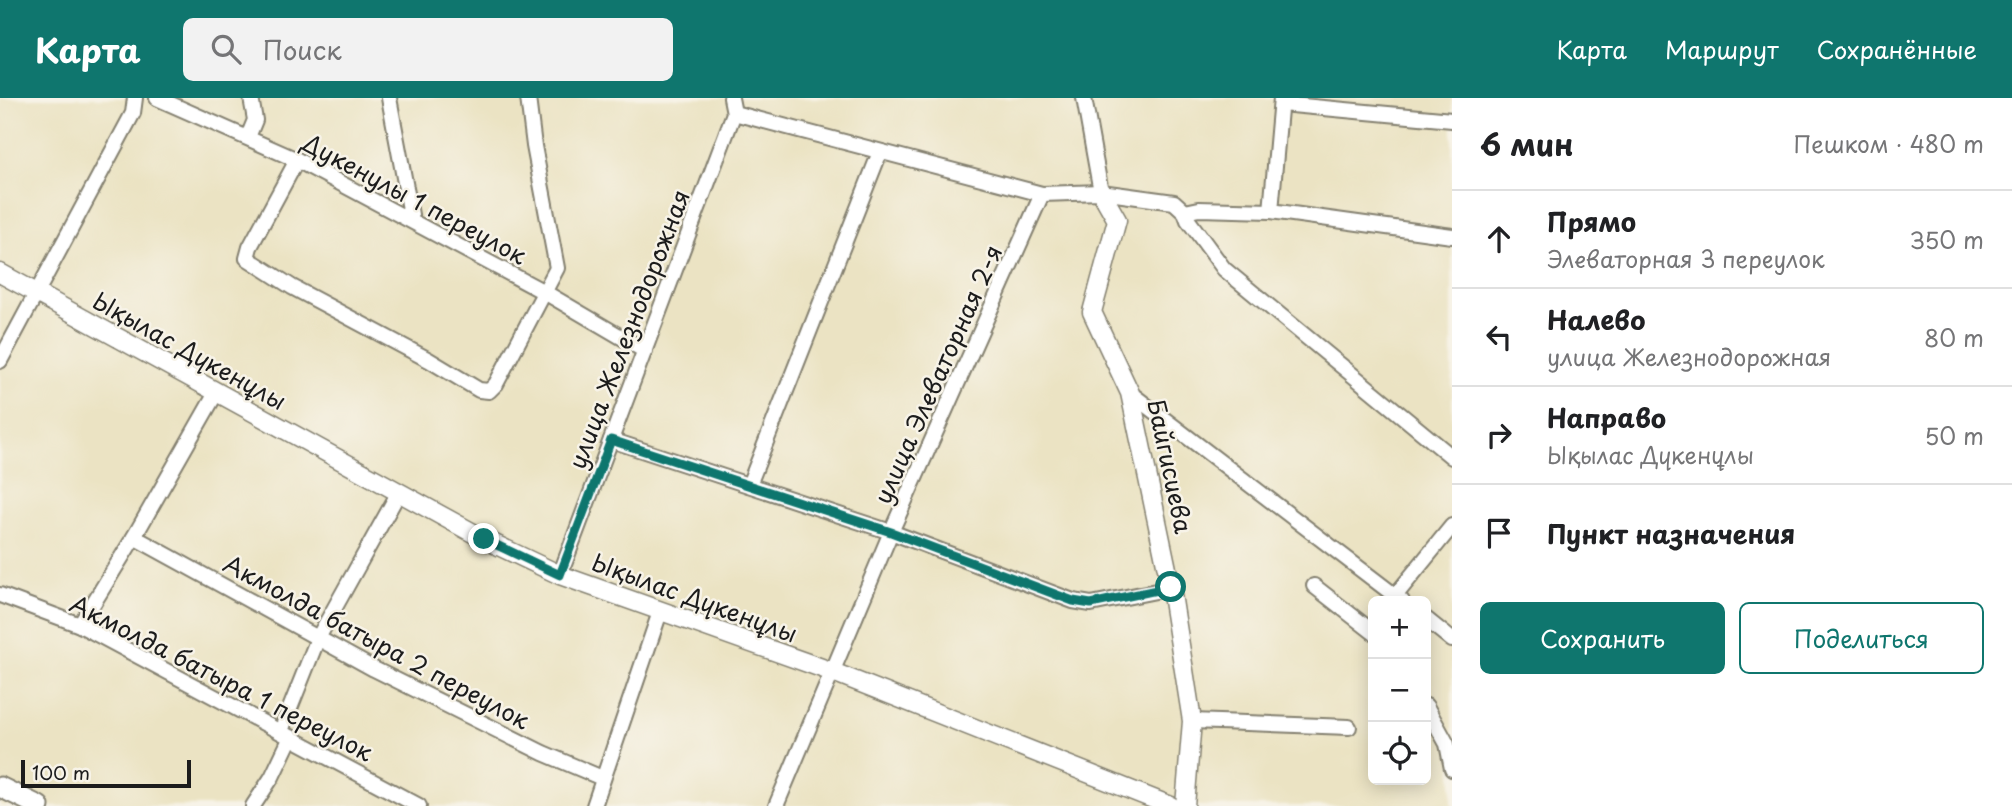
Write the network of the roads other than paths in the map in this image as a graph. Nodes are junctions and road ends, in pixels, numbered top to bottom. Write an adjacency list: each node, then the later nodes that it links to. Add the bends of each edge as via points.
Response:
1 (135, 98): 21 (street, via 133,113)
2 (157, 98): 10 (street, Дукенулы 1 переулок)
3 (251, 98): 10 (street, via 255,120)
4 (389, 98): 17 (street)
5 (528, 98): 20 (street, via 558,268)
6 (1084, 98): 13 (street)
7 (1281, 101): 9 (street); 15 (street)
8 (732, 105): 11 (street); 22 (street, улица Железнодорожная)
9 (1452, 120)
10 (248, 137): 12 (street, Дукенулы 1 переулок)
11 (880, 152): 14 (street); 28 (street)
12 (297, 160): 17 (street, Дукенулы 1 переулок); 20 (street, via 247,258 480,390 489,391 496,384)
13 (1101, 192): 14 (street); 16 (street, via 1174,202); 25 (street, Байгисиева, via 1117,220 1092,312)
14 (1042, 194): 31 (street, улица Элеваторная 2-я)
15 (1271, 211): 16 (street); 18 (street)
16 (1185, 212): 27 (street, via 1224,269)
17 (412, 220): 20 (street, Дукенулы 1 переулок)
18 (1452, 236)
19 (0, 273): 21 (street, Ықылас Дүкенұлы)
20 (546, 293): 22 (street, Дукенулы 1 переулок)
21 (37, 294): 23 (street); 24 (street, Ықылас Дүкенұлы)
22 (645, 351): 26 (street, улица Железнодорожная)
23 (0, 361)
24 (216, 393): 29 (street, Ықылас Дүкенұлы); 32 (street)
25 (1130, 393): 35 (street, Байгисиева); 37 (street)
26 (611, 440): 28 (street); 33 (street, улица Железнодорожная)
27 (1452, 457)
28 (749, 485): 31 (street)
29 (399, 492): 33 (street, Ықылас Дүкенұлы); 43 (street)
30 (1452, 526): 38 (street)
31 (891, 532): 35 (street, via 1073,601 1091,604); 45 (street, улица Элеваторная 2-я)
32 (134, 537): 41 (street); 43 (street, Акмолда батыра 2 переулок)
33 (560, 575): 39 (street, Ықылас Дүкенұлы)
34 (1314, 586): 42 (street)
35 (1171, 587): 47 (street, Байгисиева)
36 (0, 595): 41 (street, Акмолда батыра 1 переулок)
37 (1395, 596)
38 (1401, 596)
39 (660, 612): 45 (street, Ықылас Дүкенұлы); 51 (street)
40 (1431, 623): 44 (street)
41 (80, 625): 49 (street, Акмолда батыра 1 переулок)
42 (1368, 628)
43 (318, 638): 49 (street); 51 (street, Акмолда батыра 2 переулок, via 542,754)
44 (1452, 640)
45 (833, 672): 57 (street, улица Элеваторная 2-я); 58 (street, Ықылас Дүкенұлы)
46 (1431, 715): 50 (street, via 1447,744)
47 (1192, 721): 48 (street); 59 (street, Байгисиева)
48 (1349, 727)
49 (286, 734): 54 (street, via 272,777); 55 (street, Акмолда батыра 1 переулок)
50 (1452, 769)
51 (602, 778): 56 (street)
52 (0, 787): 53 (main road)
53 (39, 806)
54 (253, 806)
55 (419, 806)
56 (594, 806)
57 (776, 806)
58 (1171, 806)
59 (1185, 806)

